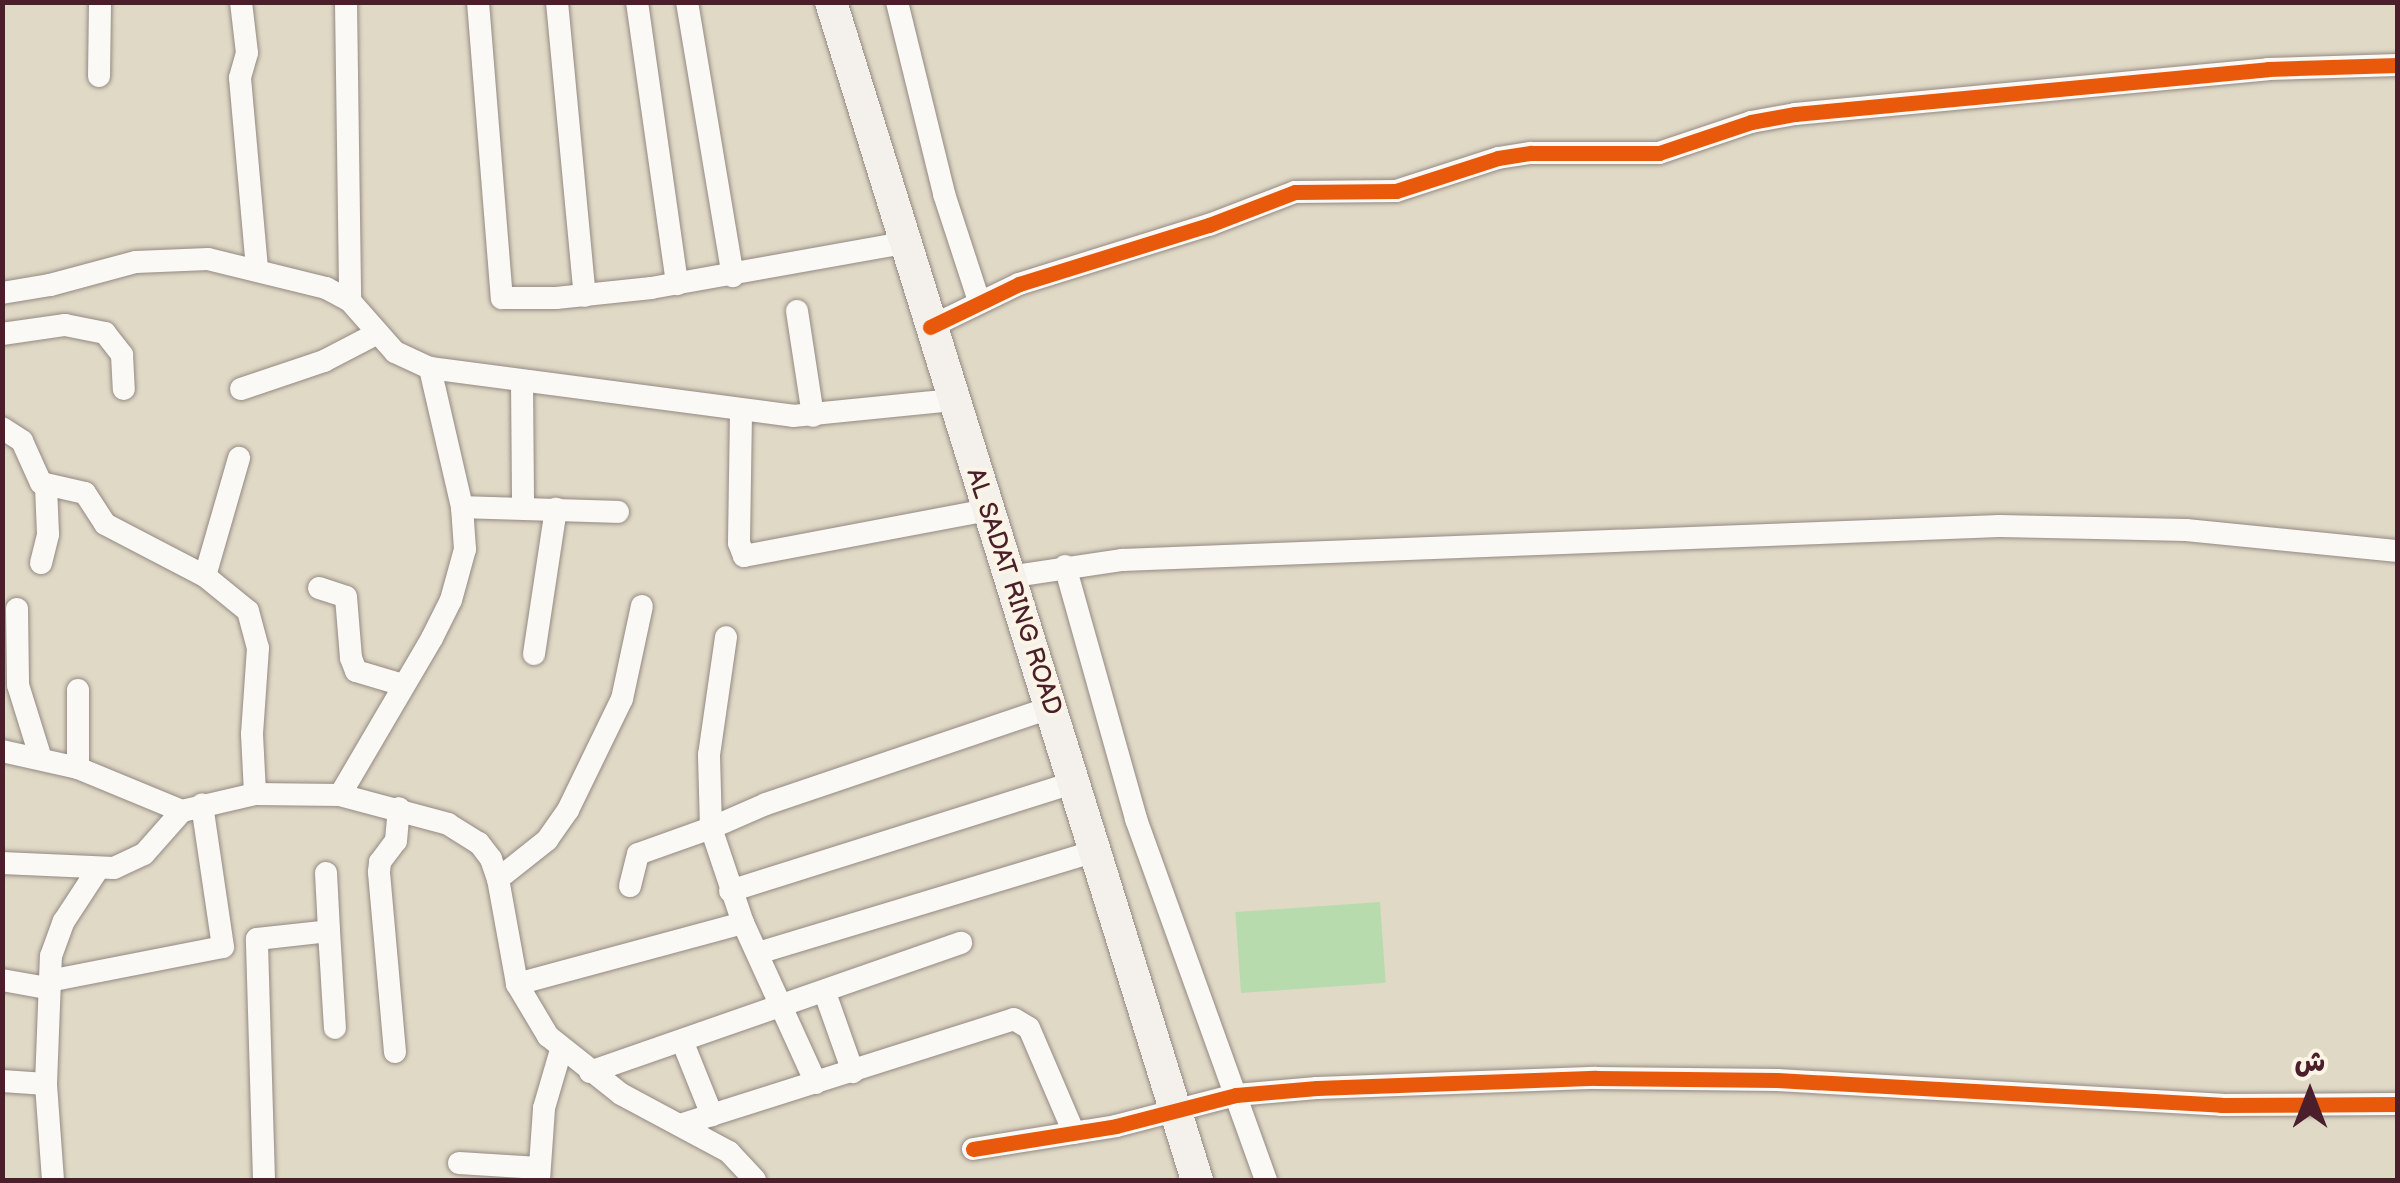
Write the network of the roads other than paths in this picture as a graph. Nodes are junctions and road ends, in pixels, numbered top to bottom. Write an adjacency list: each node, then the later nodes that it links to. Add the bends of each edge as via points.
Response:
1 (100, 2): 11 (street)
2 (241, 2): 13 (street, via 247,52 241,91)
3 (346, 2): 18 (street)
4 (478, 2): 17 (street, via 499,294 506,300)
5 (558, 2): 17 (street)
6 (636, 2): 15 (street)
7 (687, 2): 14 (street)
8 (832, 2): 12 (main road, AL SADAT RING ROAD)
9 (898, 2): 19 (street, via 944,194)
10 (2398, 64): 19 (street, via 2268,69 1796,114 1659,152 1498,158 1396,191 1295,192)
11 (99, 76)
12 (904, 243): 14 (street); 21 (main road, AL SADAT RING ROAD)
13 (257, 269): 16 (street, via 165,258); 18 (street)
14 (734, 276): 15 (street)
15 (676, 284): 17 (street)
16 (2, 293)
17 (585, 296)
18 (350, 301): 23 (street)
19 (979, 301): 21 (street)
20 (797, 312): 30 (street)
21 (930, 327): 28 (main road, AL SADAT RING ROAD)
22 (2, 334): 26 (street, via 65,325 104,334 122,355)
23 (376, 334): 24 (street, via 406,359); 27 (street, via 307,368)
24 (430, 368): 25 (street); 34 (street)
25 (522, 382): 29 (street); 35 (street)
26 (124, 389)
27 (241, 389)
28 (952, 400): 30 (street); 37 (main road, AL SADAT RING ROAD)
29 (742, 413): 30 (street); 37 (street, via 744,556)
30 (814, 416)
31 (2, 428): 33 (street, via 22,441)
32 (239, 458): 42 (street)
33 (46, 486): 40 (street, via 48,534); 42 (street, via 85,493 104,524)
34 (462, 506): 35 (street); 49 (street, via 466,549 459,578)
35 (523, 508): 36 (street)
36 (556, 509): 38 (street); 48 (street)
37 (986, 510): 43 (main road, AL SADAT RING ROAD)
38 (618, 512)
39 (2398, 551): 41 (street, via 2186,530 1999,526)
40 (40, 563)
41 (1065, 566): 43 (street); 88 (street, via 1136,819)
42 (206, 576): 56 (street, via 241,602 255,626)
43 (1008, 577): 51 (main road, AL SADAT RING ROAD)
44 (319, 588): 49 (street, via 346,597 356,671)
45 (642, 606): 65 (street, via 622,699 568,810 536,850)
46 (17, 609): 53 (street, via 18,685)
47 (726, 637): 60 (street, via 709,755)
48 (534, 654)
49 (403, 685): 57 (street)
50 (78, 690): 54 (street)
51 (1050, 708): 55 (main road, AL SADAT RING ROAD); 60 (street)
52 (2, 751): 53 (street)
53 (40, 758): 54 (street)
54 (78, 768): 58 (street)
55 (1072, 783): 61 (main road, AL SADAT RING ROAD); 67 (street)
56 (255, 794): 57 (street); 58 (street)
57 (340, 794): 59 (street)
58 (192, 808): 63 (street, via 144,854); 72 (street)
59 (399, 808): 65 (street, via 479,843); 82 (street, via 396,841 379,872)
60 (712, 828): 66 (street, via 638,854); 67 (street)
61 (1095, 852): 73 (street); 90 (main road, AL SADAT RING ROAD)
62 (2, 863): 63 (street)
63 (98, 869): 75 (street, via 56,939)
64 (326, 873): 69 (street)
65 (498, 879): 76 (street)
66 (630, 886)
67 (730, 891): 68 (street)
68 (743, 923): 73 (street); 76 (street)
69 (328, 931): 70 (street); 79 (street)
70 (257, 938): 72 (street); 98 (street)
71 (961, 943): 77 (street)
72 (223, 947): 75 (street)
73 (758, 953): 78 (street)
74 (2, 980): 75 (street)
75 (48, 984): 87 (street)
76 (516, 984): 81 (street)
77 (825, 994): 78 (street); 84 (street)
78 (784, 1007): 80 (street); 86 (street)
79 (335, 1028)
80 (682, 1043): 83 (street); 91 (street)
81 (560, 1050): 83 (street); 96 (street, via 544,1108)
82 (395, 1052)
83 (590, 1072): 92 (street)
84 (853, 1072): 86 (street); 93 (street, via 1019,1019)
85 (2, 1081): 87 (street)
86 (816, 1083): 91 (street)
87 (46, 1084): 97 (street)
88 (1236, 1095): 89 (street, via 1614,1078 1777,1080 2222,1105); 90 (street); 101 (street)
89 (2398, 1104)
90 (1176, 1113): 93 (street); 100 (main road, AL SADAT RING ROAD)
91 (712, 1115): 92 (street)
92 (680, 1125): 99 (street, via 729,1152)
93 (1074, 1133): 94 (street)
94 (973, 1148)
95 (459, 1164): 96 (street)
96 (539, 1174)
97 (52, 1180)
98 (264, 1180)
99 (755, 1180)
100 (1197, 1180)
101 (1266, 1180)

